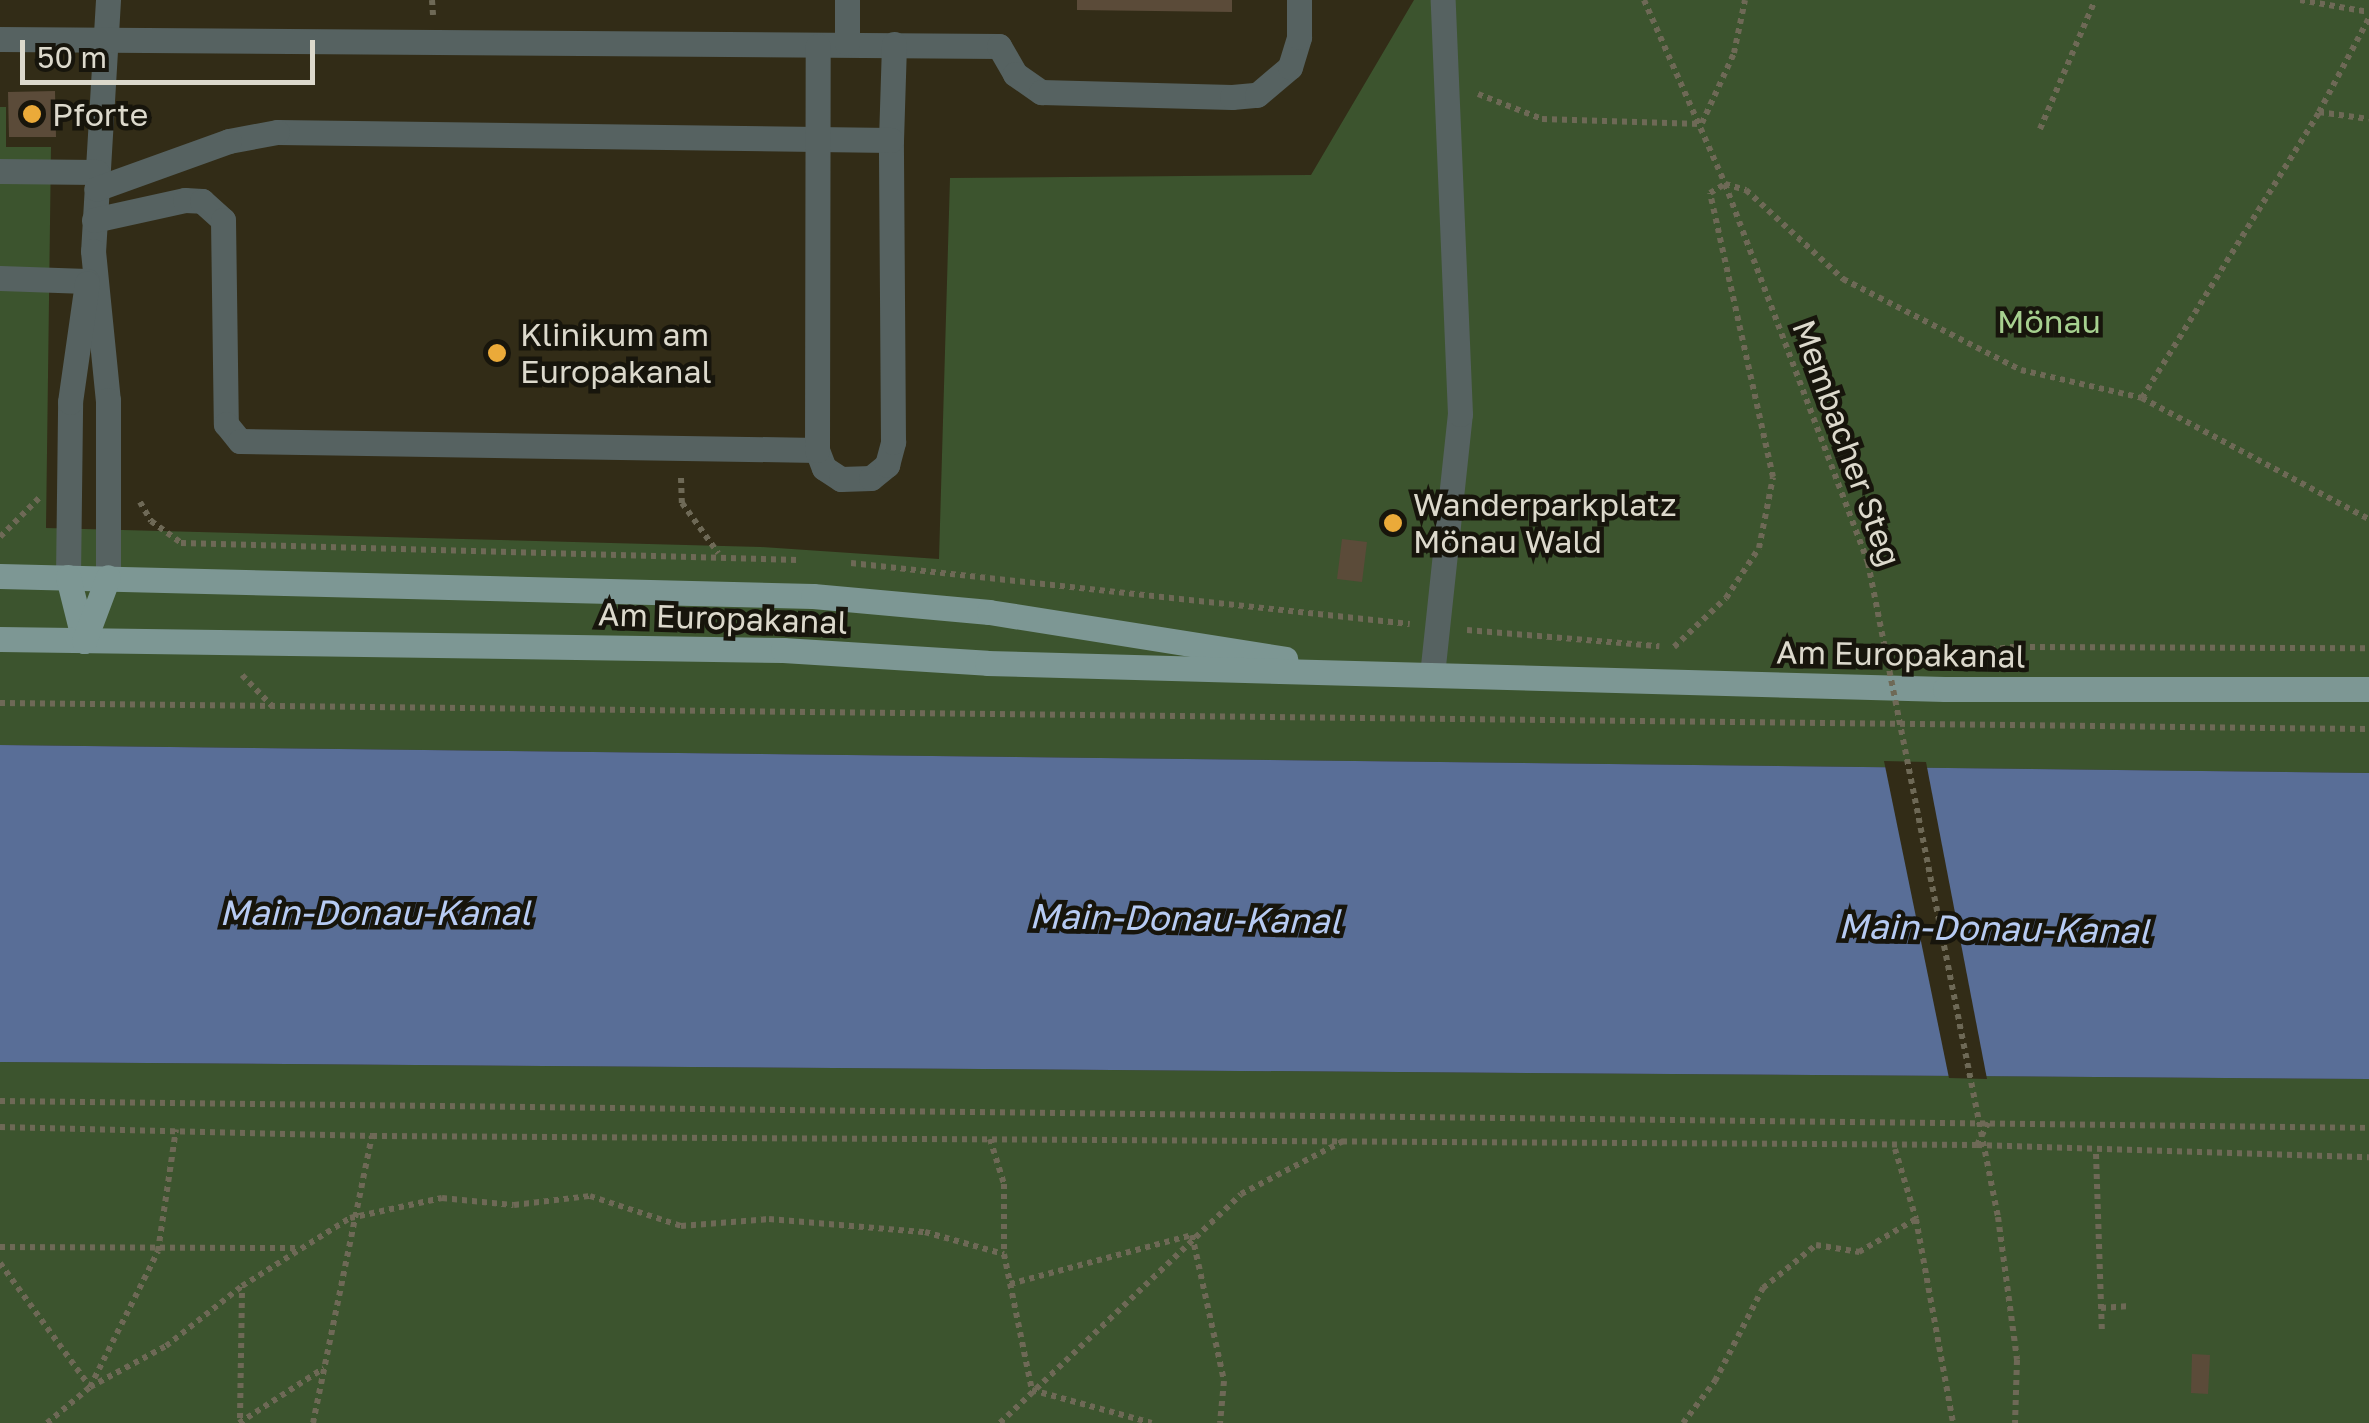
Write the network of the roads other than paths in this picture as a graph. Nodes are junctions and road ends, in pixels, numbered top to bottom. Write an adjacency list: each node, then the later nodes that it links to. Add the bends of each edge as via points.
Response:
1 (108, 0): 6 (street)
2 (847, 0): 7 (street)
3 (1299, 0): 8 (street, via 1290,66 1257,95 1064,96 1041,92 1015,74 999,46)
4 (1443, 0): 25 (street, via 1460,414)
5 (0, 39): 6 (street)
6 (107, 42): 9 (street); 13 (street)
7 (847, 43): 8 (street); 9 (street)
8 (894, 44): 11 (street)
9 (818, 46): 10 (street)
10 (818, 139): 11 (street); 13 (street, via 277,132); 18 (street)
11 (890, 140): 18 (street, via 887,465 871,478 842,479 824,468)
12 (0, 172): 13 (street)
13 (97, 180): 14 (street)
14 (94, 220): 15 (street); 18 (street, via 185,200 202,200 224,220 226,424 240,440)
15 (93, 250): 17 (street); 21 (street, via 108,400)
16 (0, 278): 17 (street)
17 (87, 280): 20 (street, via 70,402)
18 (817, 450)
19 (0, 576): 20 (main road, Am Europakanal)
20 (68, 577): 21 (main road, Am Europakanal); 23 (main road)
21 (108, 578): 23 (main road); 24 (main road, Am Europakanal, via 813,596 1165,636)
22 (0, 639): 23 (main road, Am Europakanal)
23 (84, 640): 24 (main road, Am Europakanal, via 783,650)
24 (1361, 673): 25 (main road, Am Europakanal)
25 (1432, 675): 26 (main road, Am Europakanal, via 1945,689)
26 (2369, 688)

